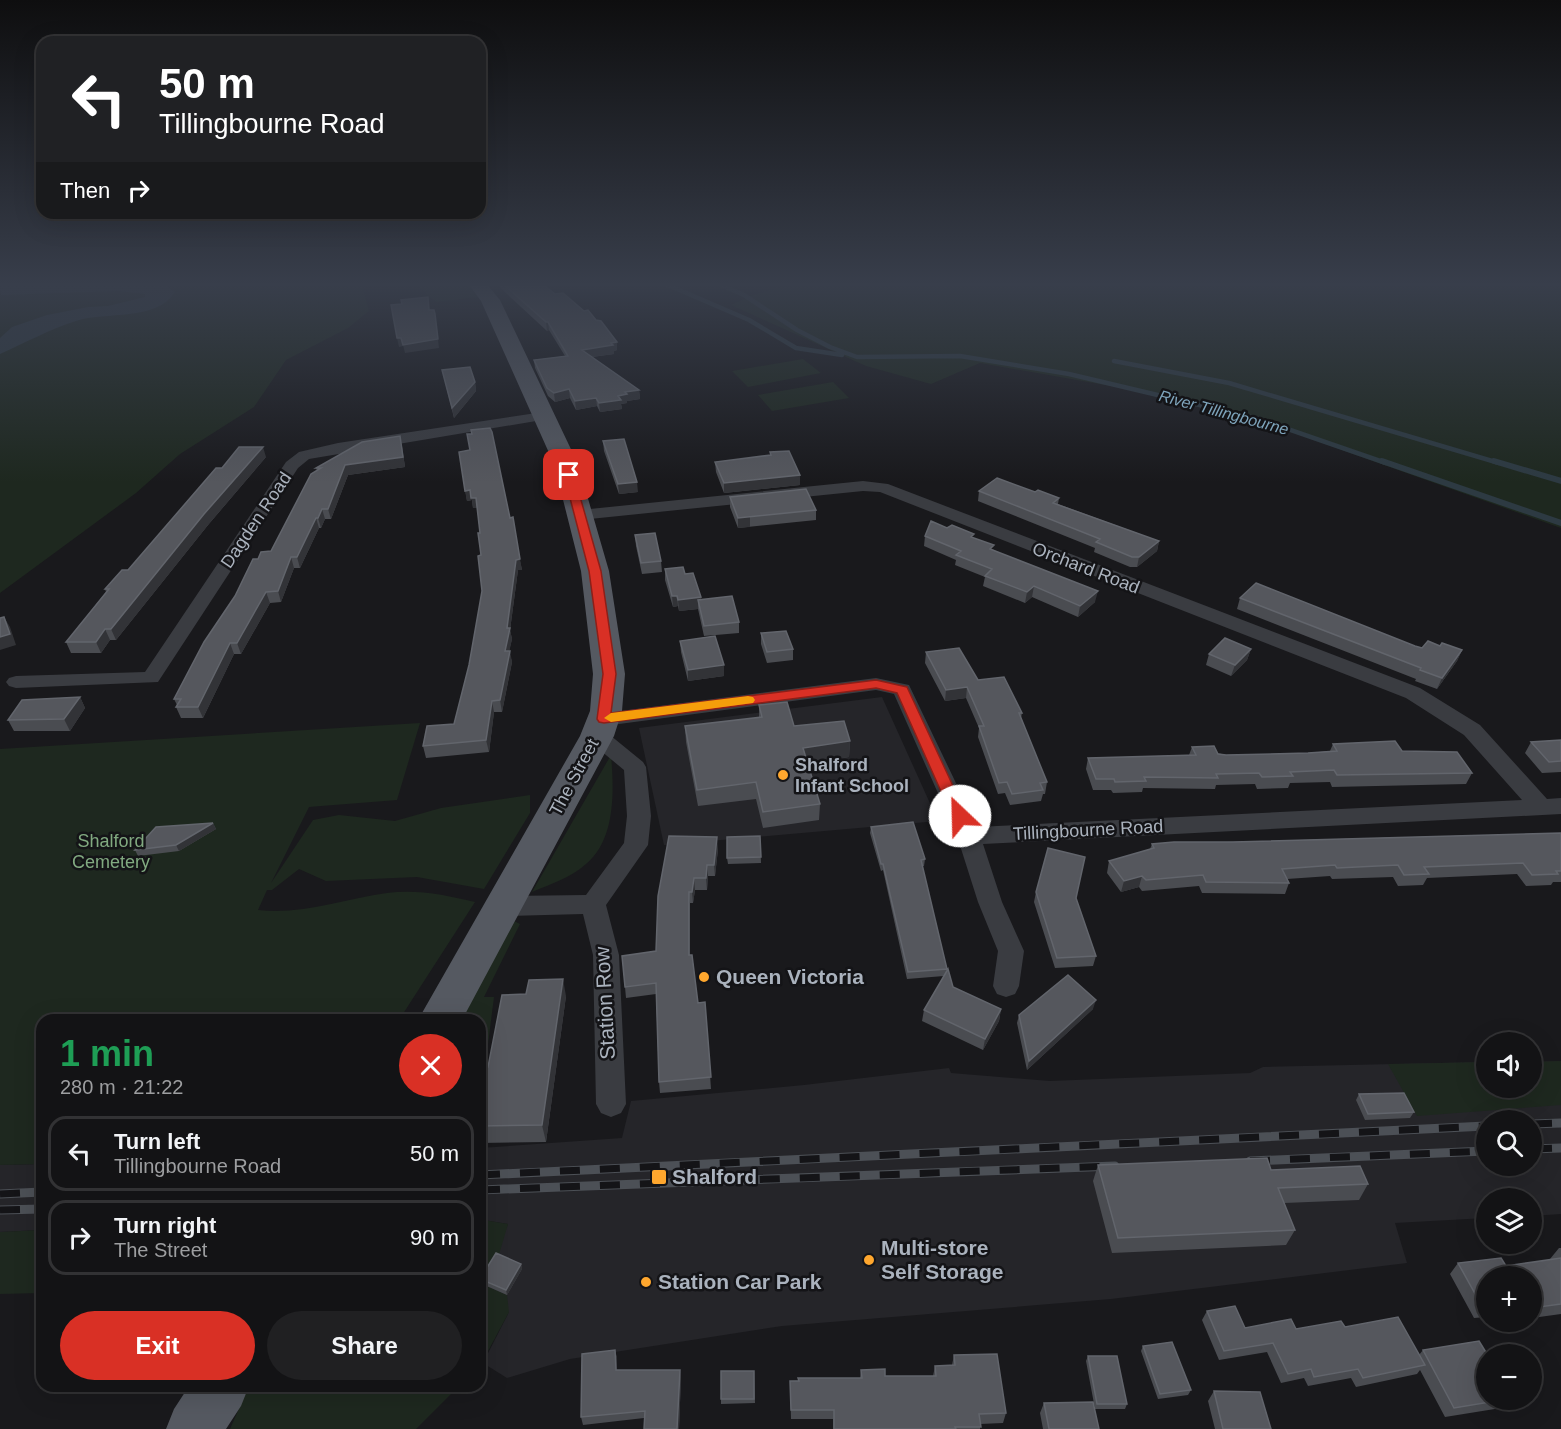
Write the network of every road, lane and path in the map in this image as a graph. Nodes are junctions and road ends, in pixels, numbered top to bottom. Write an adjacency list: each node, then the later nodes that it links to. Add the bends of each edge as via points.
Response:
1 (512, 349): 2 (main road, The Street)
2 (543, 416): 3 (main road, The Street, via 566,464); 4 (street, Dagden Road, via 304,455 292,465 151,678)
3 (580, 515): 5 (main road, The Street, via 595,571 609,674); 6 (street, Orchard Road, via 806,491 882,487 1413,693 1472,730)
4 (16, 682)
5 (600, 728): 7 (street, via 876,684 902,690); 8 (street, via 635,766 639,816 636,845); 9 (main road, The Street)
6 (1551, 806): 7 (street, Tillingbourne Road)
7 (969, 836): 10 (street, via 1011,951)
8 (592, 904): 9 (street); 12 (street, Station Row, via 606,955)
9 (505, 906): 11 (main road, The Street)
10 (1006, 986)
11 (443, 1014)
12 (611, 1104)

